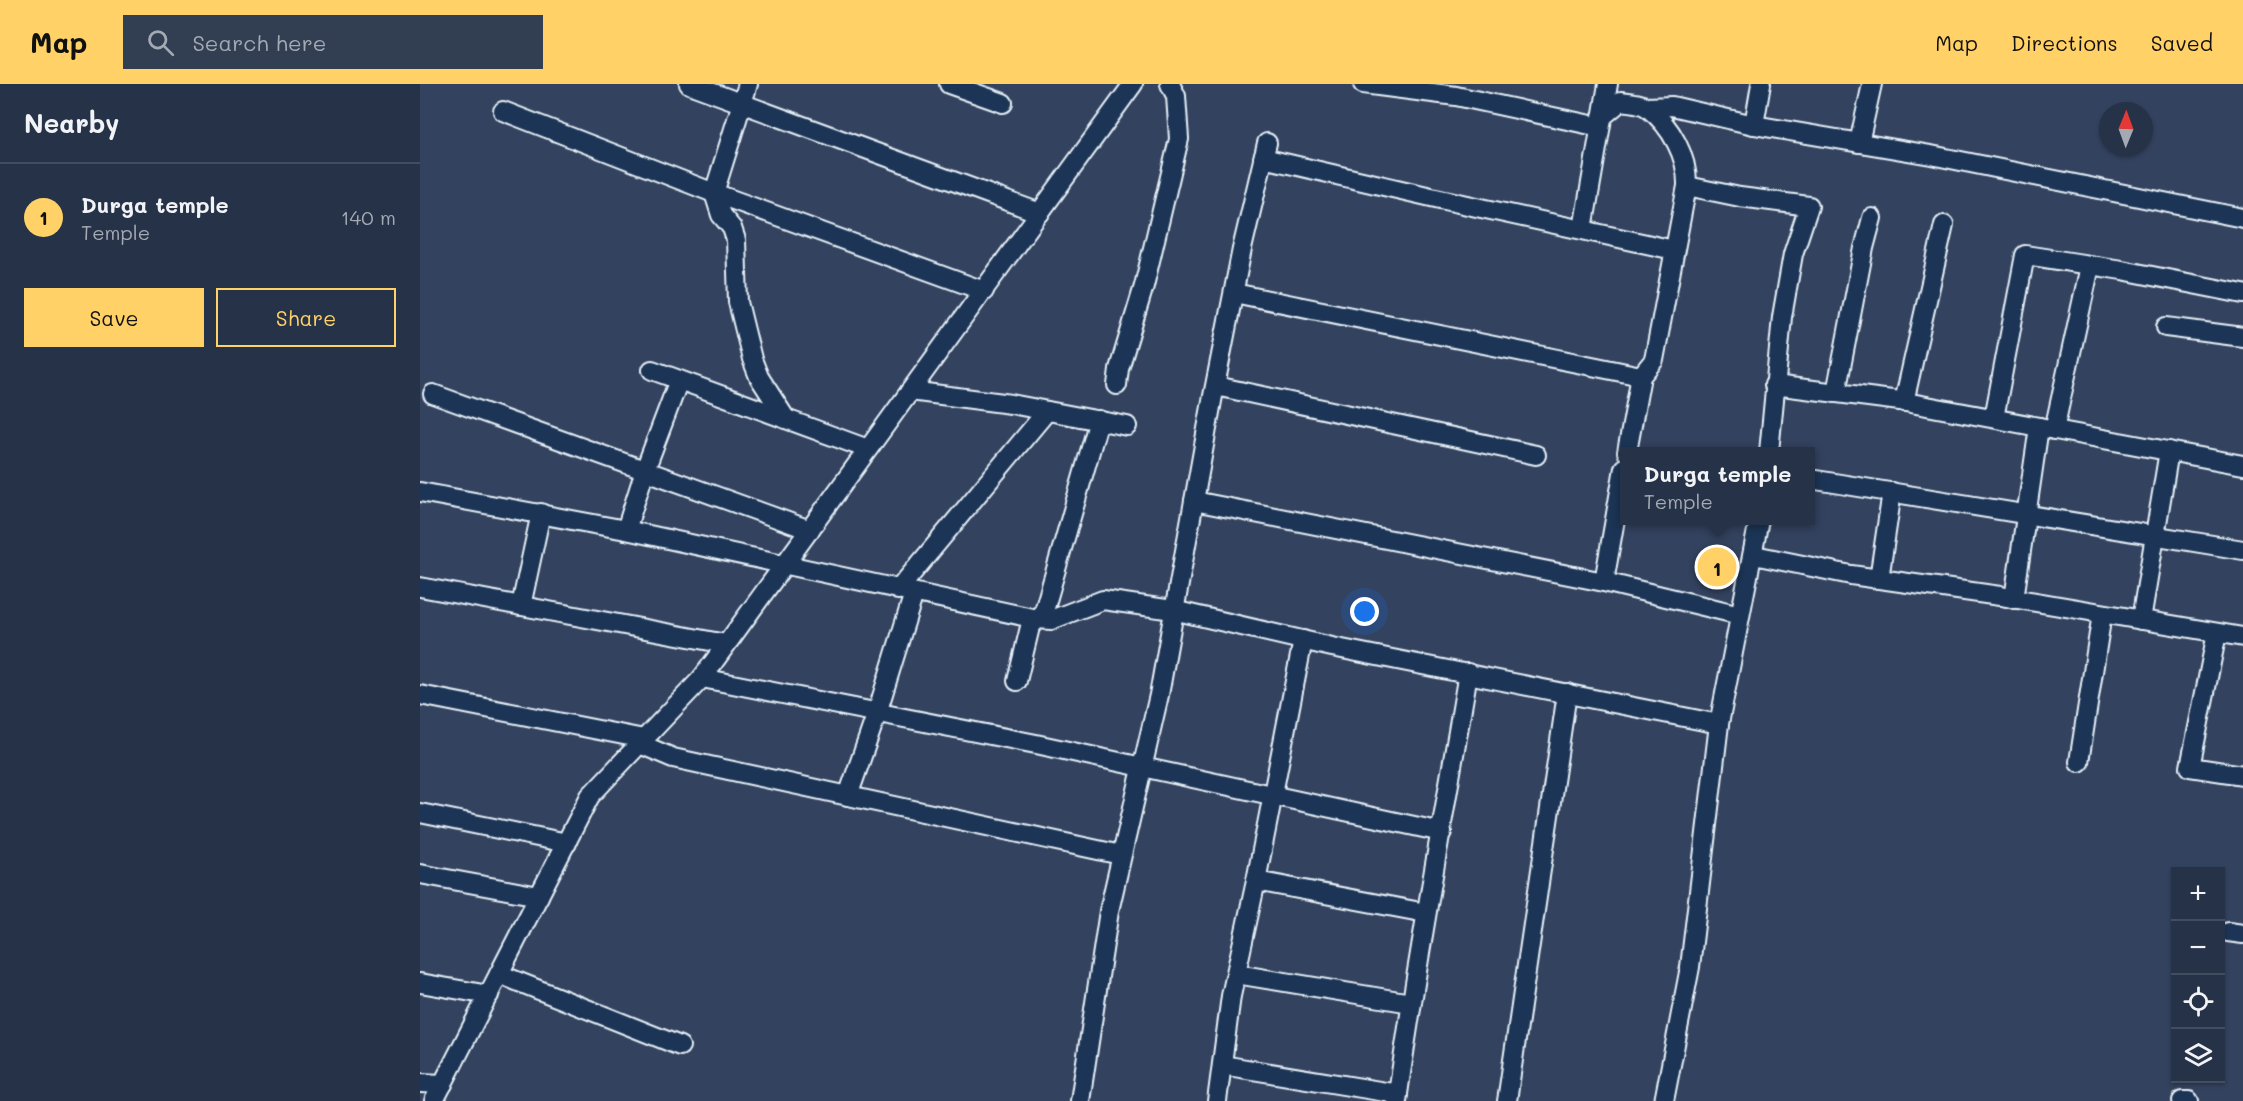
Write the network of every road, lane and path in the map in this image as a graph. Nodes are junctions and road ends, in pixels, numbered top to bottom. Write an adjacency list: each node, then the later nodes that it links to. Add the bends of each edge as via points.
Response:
1 (688, 84): 12 (street)
2 (748, 84): 12 (street)
3 (950, 84): 11 (street)
4 (1133, 84): 20 (street)
5 (1170, 84): 35 (street, via 1176,96 1179,139)
6 (1363, 84): 10 (street)
7 (1608, 84): 15 (street)
8 (1761, 84): 16 (street)
9 (1872, 84): 17 (street)
10 (1457, 90): 15 (street)
11 (1003, 103)
12 (742, 104): 19 (street); 20 (street)
13 (1647, 107): 15 (street, via 1621,101); 16 (street, via 1672,106); 18 (street, via 1673,135)
14 (502, 111): 19 (street)
15 (1601, 122): 24 (street)
16 (1754, 124): 17 (street)
17 (1859, 143): 22 (street)
18 (1687, 186): 25 (street); 36 (street, via 1809,206 1793,254)
19 (714, 193): 27 (street); 44 (street, via 736,240 738,302 752,359)
20 (1040, 213): 27 (street)
21 (1872, 218): 39 (street)
22 (2243, 218)
23 (1944, 225): 41 (street)
24 (1583, 230): 25 (street); 28 (street, via 1440,199 1265,151)
25 (1674, 250): 33 (street, via 1654,360)
26 (2090, 266): 29 (street); 43 (street, via 2025,255); 47 (street)
27 (984, 291): 38 (street)
28 (1234, 292): 33 (street); 37 (street)
29 (2243, 294)
30 (2166, 327): 31 (street)
31 (2243, 337)
32 (652, 370): 34 (street)
33 (1641, 376): 48 (street)
34 (680, 380): 44 (street); 54 (street)
35 (1117, 385)
36 (1774, 385): 39 (street); 49 (street)
37 (1216, 386): 52 (street); 59 (street)
38 (910, 392): 42 (street); 50 (street)
39 (1836, 393): 41 (street)
40 (433, 394): 54 (street)
41 (1905, 402): 43 (street)
42 (1047, 411): 45 (street); 72 (street)
43 (1994, 418): 47 (street)
44 (786, 419): 50 (street)
45 (1099, 420): 46 (street); 78 (street, via 1044,611)
46 (1127, 426)
47 (2047, 428): 51 (street); 61 (street)
48 (1628, 447)
49 (1769, 447)
50 (868, 449): 64 (street)
51 (2169, 451): 53 (street); 65 (street)
52 (1536, 455)
53 (2243, 465)
54 (645, 470): 63 (street); 64 (street)
55 (1815, 480): 58 (street)
56 (1620, 491): 70 (street)
57 (420, 492): 60 (street)
58 (1892, 492): 61 (street); 69 (street)
59 (1194, 501): 70 (street); 75 (street)
60 (541, 513): 63 (street); 74 (street)
61 (2025, 514): 65 (street); 73 (street)
62 (1758, 525): 67 (street)
63 (626, 530): 68 (street)
64 (810, 530): 68 (street)
65 (2155, 535): 66 (street); 79 (street)
66 (2243, 549)
67 (1754, 555): 69 (street); 77 (street)
68 (785, 563): 72 (street); 83 (street)
69 (1879, 579): 73 (street)
70 (1604, 582): 77 (street)
71 (420, 587): 74 (street)
72 (906, 592): 78 (street); 89 (street)
73 (2014, 599): 76 (street)
74 (521, 606): 83 (street)
75 (1173, 610): 78 (street, via 1103,600 1051,620); 82 (street); 93 (street, via 1159,695)
76 (2102, 614): 79 (street); 92 (street)
77 (1740, 615): 90 (street)
78 (1037, 619): 86 (street, via 1030,627)
79 (2141, 620): 80 (street)
80 (2217, 633): 81 (street); 94 (street, via 2190,767)
81 (2243, 637)
82 (1303, 640): 84 (street); 95 (street)
83 (726, 644): 85 (street)
84 (1468, 674): 87 (street); 98 (street)
85 (702, 678): 89 (street); 91 (street)
86 (1017, 681)
87 (1566, 693): 90 (street); 118 (street)
88 (420, 694): 91 (street)
89 (877, 713): 93 (street); 96 (street)
90 (1719, 724): 119 (street, via 1690,967)
91 (642, 742): 96 (street, via 673,758); 99 (street, via 591,796)
92 (2079, 762)
93 (1141, 766): 95 (street); 100 (street)
94 (2243, 775)
95 (1274, 794): 98 (street); 102 (street)
96 (848, 796): 100 (street)
97 (420, 813): 99 (street)
98 (1442, 831): 104 (street)
99 (567, 843): 103 (street)
100 (1121, 855): 116 (street, via 1108,911)
101 (420, 874): 103 (street)
102 (1256, 881): 104 (street); 106 (street)
103 (539, 896): 105 (street)
104 (1425, 913): 109 (street)
105 (499, 974): 108 (street); 110 (street)
106 (1236, 974): 109 (street); 111 (street)
107 (420, 983): 108 (street)
108 (489, 995): 113 (street)
109 (1412, 1003): 114 (street)
110 (680, 1046)
111 (1222, 1065): 114 (street); 117 (street)
112 (420, 1083): 113 (street)
113 (443, 1084): 115 (street)
114 (1397, 1097)
115 (434, 1101)
116 (1080, 1101)
117 (1217, 1101)
118 (1508, 1101)
119 (1664, 1101)
120 (2182, 1101): 121 (street)
121 (2189, 1101)

